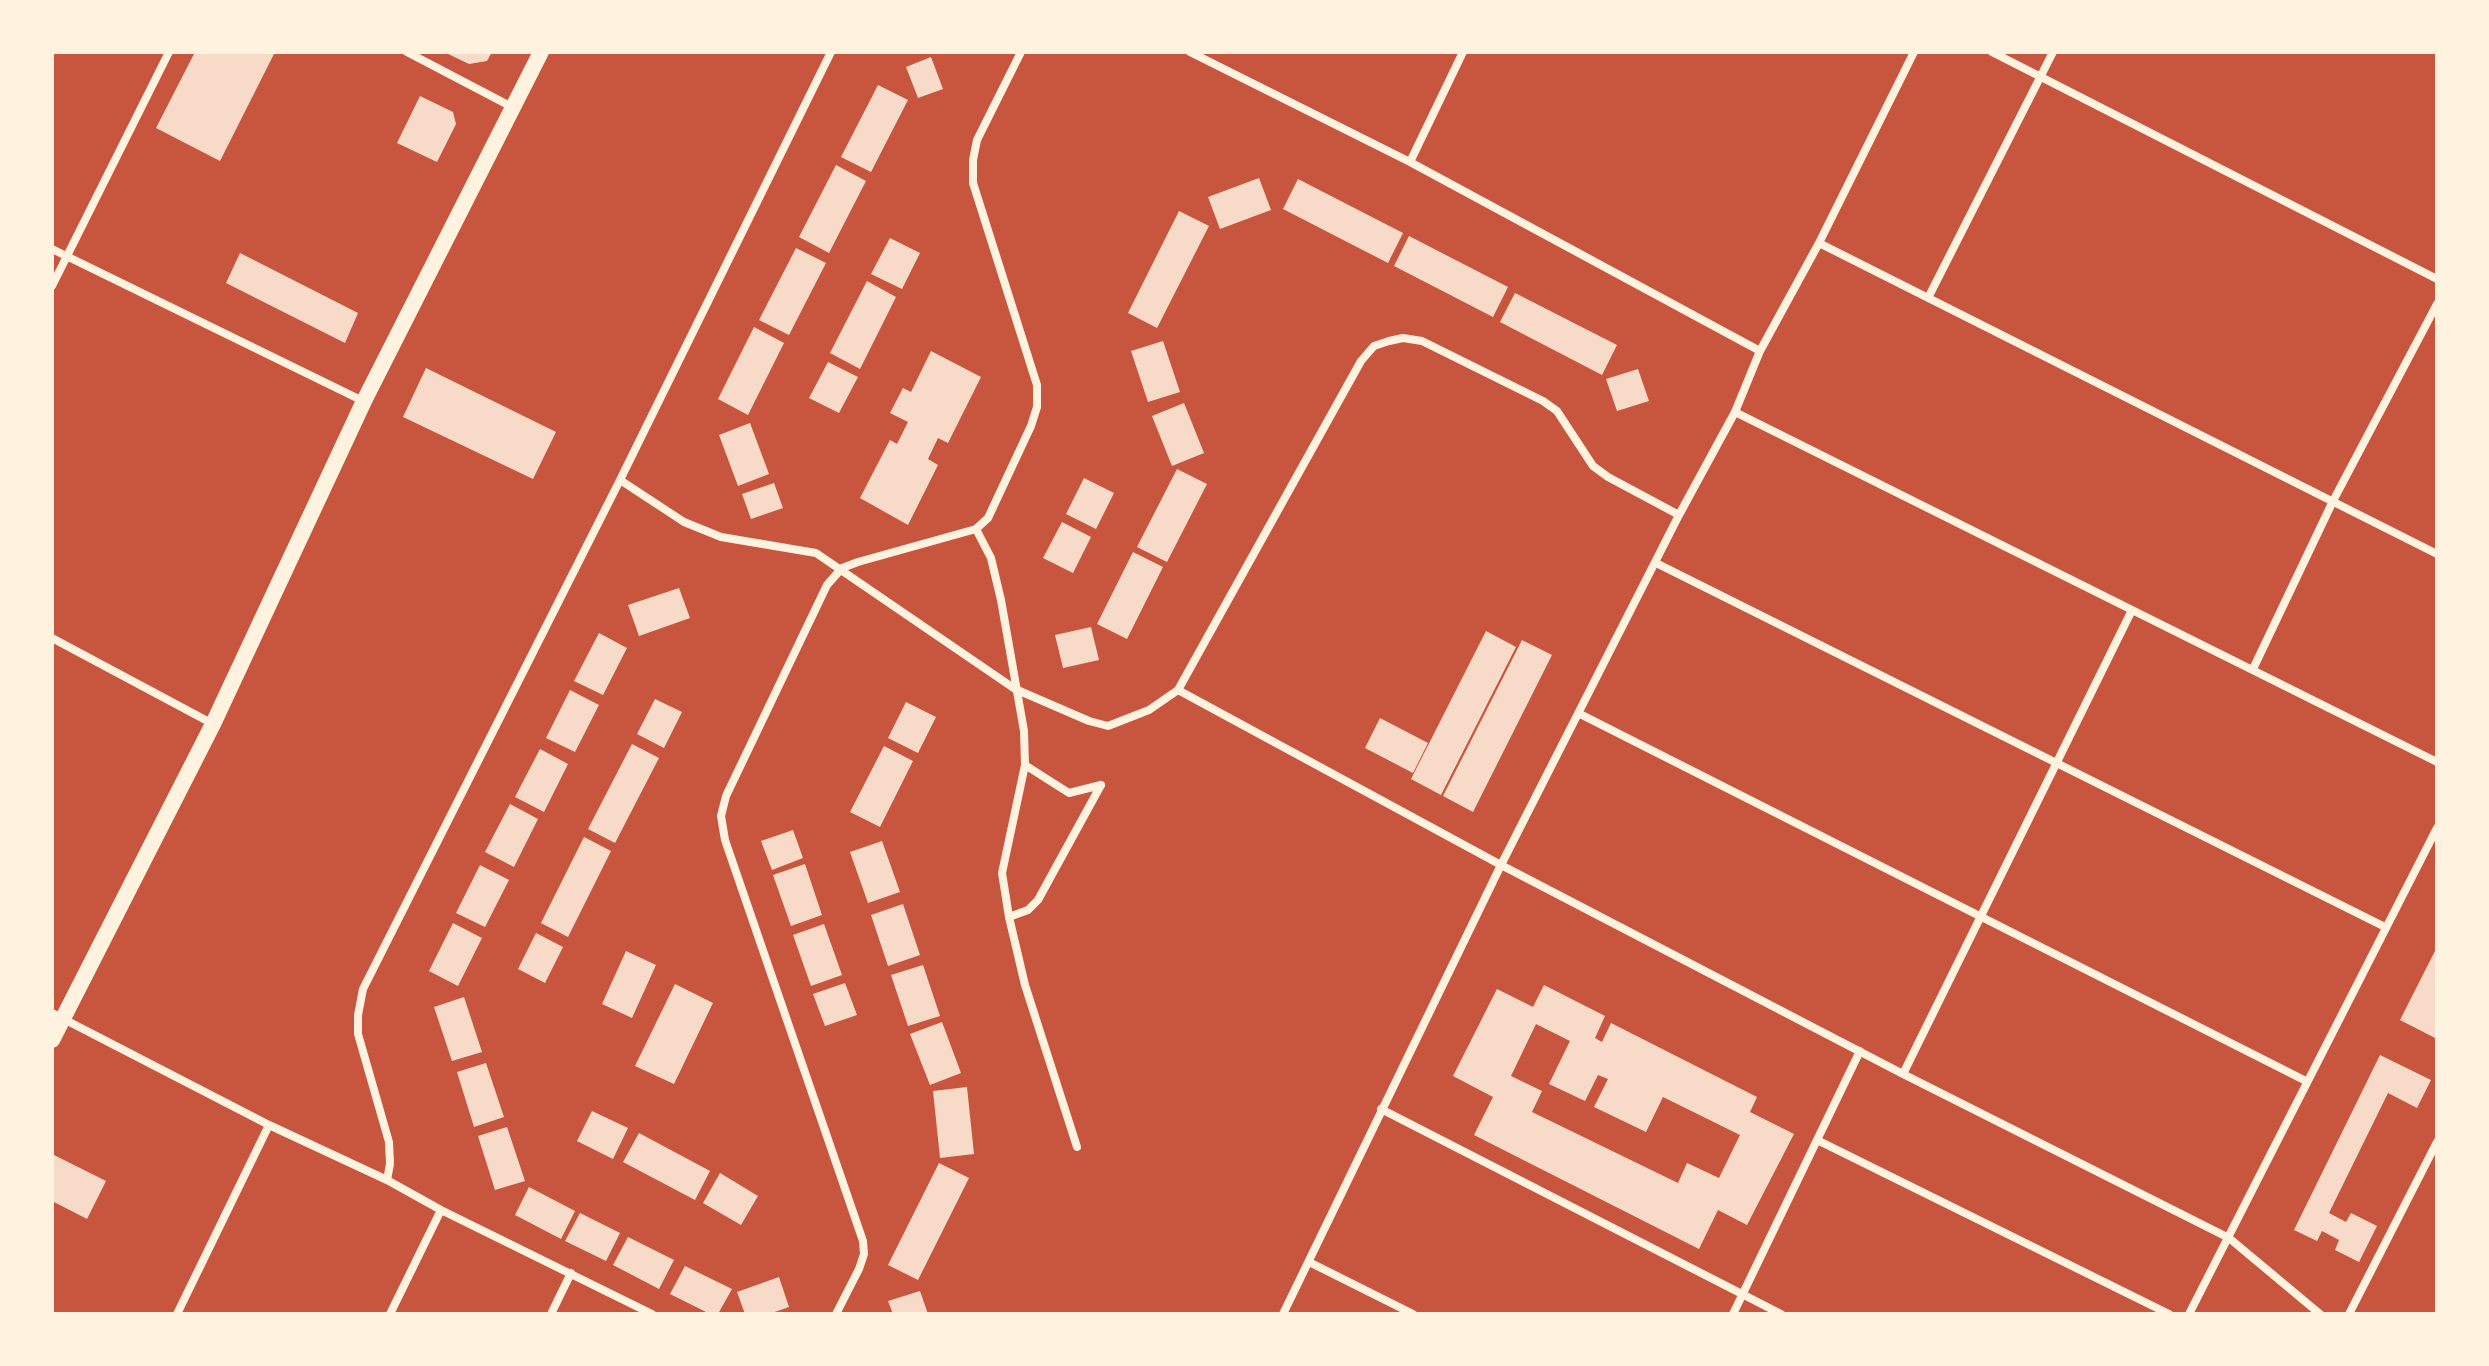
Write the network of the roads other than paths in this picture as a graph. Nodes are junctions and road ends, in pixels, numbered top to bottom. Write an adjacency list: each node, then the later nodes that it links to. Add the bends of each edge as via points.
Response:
1 (169, 52): 16 (street)
2 (407, 52): 12 (street)
3 (541, 52): 12 (main road)
4 (831, 52): 24 (street)
5 (1021, 52): 27 (street, via 977,140 973,183 1037,385 1037,407 988,518)
6 (1190, 52): 13 (street)
7 (1463, 52): 13 (street)
8 (1914, 52): 14 (street)
9 (1992, 52): 11 (street)
10 (2053, 52): 11 (street)
11 (2040, 78): 17 (street); 19 (street)
12 (512, 107): 22 (main road)
13 (1410, 162): 21 (street)
14 (1819, 243): 19 (street); 21 (street)
15 (52, 249): 16 (street)
16 (67, 256): 18 (street); 22 (street)
17 (2437, 279)
18 (52, 286)
19 (1928, 298): 25 (street)
20 (2437, 304): 25 (street)
21 (1760, 351): 23 (street)
22 (364, 401): 37 (main road)
23 (1735, 412): 26 (street); 31 (street)
24 (620, 480): 30 (street, via 684,522 721,537 816,553); 56 (street, via 363,989 358,1034 389,1142)
25 (2333, 501): 28 (street); 33 (street)
26 (1679, 515): 29 (street); 35 (street, via 1593,466 1557,411 1543,401 1422,341 1403,338 1374,346)
27 (976, 529): 30 (street); 34 (street, via 991,558)
28 (2437, 554)
29 (1656, 563): 36 (street); 39 (street)
30 (842, 568): 34 (street); 66 (street, via 827,585 721,816 863,1241 859,1269)
31 (2132, 610): 33 (street); 39 (street)
32 (52, 638): 37 (street)
33 (2253, 669): 38 (street)
34 (1015, 689): 35 (street, via 1108,726 1149,710); 40 (street)
35 (1178, 690): 42 (street)
36 (1580, 714): 42 (street); 44 (street)
37 (213, 724): 46 (main road)
38 (2437, 762)
39 (2058, 763): 44 (street); 45 (street)
40 (1025, 765): 43 (street, via 1002,873); 43 (street, via 1069,793 1101,785 1038,900)
41 (2437, 828): 45 (street)
42 (1501, 865): 48 (street); 51 (street)
43 (1009, 917): 55 (street)
44 (1982, 917): 49 (street); 50 (street)
45 (2385, 927): 50 (street)
46 (57, 1016): 47 (main road); 52 (street)
47 (52, 1040)
48 (1860, 1051): 49 (street); 53 (street)
49 (1903, 1074): 58 (street)
50 (2306, 1081): 58 (street)
51 (1381, 1109): 59 (street); 61 (street)
52 (269, 1125): 56 (street); 62 (street)
53 (1817, 1140): 61 (street); 71 (street)
54 (2437, 1142): 74 (street)
55 (1077, 1147)
56 (387, 1180): 57 (street)
57 (441, 1210): 60 (street); 63 (street)
58 (2229, 1238): 72 (street); 73 (street)
59 (1309, 1262): 67 (street); 68 (street)
60 (571, 1273): 64 (street); 65 (street)
61 (1742, 1295): 69 (street); 70 (street)
62 (177, 1314)
63 (390, 1314)
64 (551, 1314)
65 (652, 1314)
66 (836, 1314)
67 (1283, 1314)
68 (1413, 1314)
69 (1733, 1314)
70 (1781, 1314)
71 (2169, 1314)
72 (2189, 1314)
73 (2320, 1314)
74 (2349, 1314)

